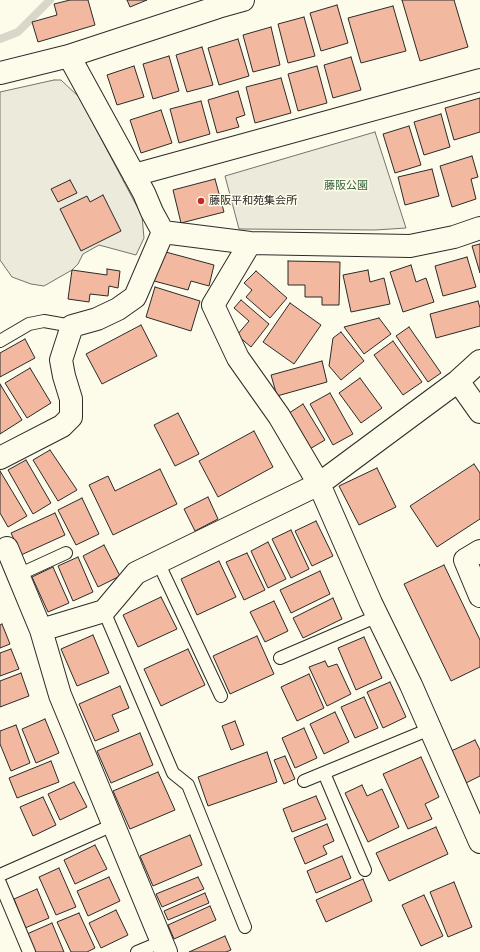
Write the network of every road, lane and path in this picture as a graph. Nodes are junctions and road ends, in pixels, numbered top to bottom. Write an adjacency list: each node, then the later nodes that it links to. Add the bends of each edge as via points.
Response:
1 (243, 0): 2 (street)
2 (69, 56): 3 (street); 5 (street)
3 (0, 73)
4 (480, 80): 5 (street)
5 (134, 175): 7 (street)
6 (480, 228): 8 (street, via 454,237 410,246)
7 (163, 232): 8 (street); 9 (street, via 135,297 97,319)
8 (250, 243): 15 (street, via 213,306 238,358 279,416)
9 (72, 326): 10 (lane, via 44,321 29,324); 14 (street, via 61,360 71,399 71,417 62,426)
10 (0, 341)
11 (480, 361): 12 (street)
12 (458, 381): 13 (street); 15 (street)
13 (480, 412)
14 (0, 458)
15 (319, 484): 19 (street); 23 (street)
16 (7, 548): 20 (street)
17 (480, 551): 21 (street, via 465,560)
18 (66, 553): 20 (lane)
19 (158, 562): 22 (street, via 136,574); 26 (lane)
20 (18, 575): 24 (street)
21 (480, 596)
22 (104, 611): 24 (street); 35 (lane, via 173,773 188,785)
23 (378, 616): 25 (lane); 27 (street)
24 (42, 630): 30 (street, via 60,695)
25 (280, 658)
26 (221, 696)
27 (430, 729): 28 (lane); 31 (street)
28 (324, 773): 29 (lane); 32 (lane)
29 (304, 781)
30 (113, 825): 33 (lane); 36 (street)
31 (480, 842)
32 (365, 870)
33 (0, 875)
34 (0, 883): 37 (lane)
35 (245, 927)
36 (164, 947): 38 (lane)
37 (29, 952)
38 (137, 952)

